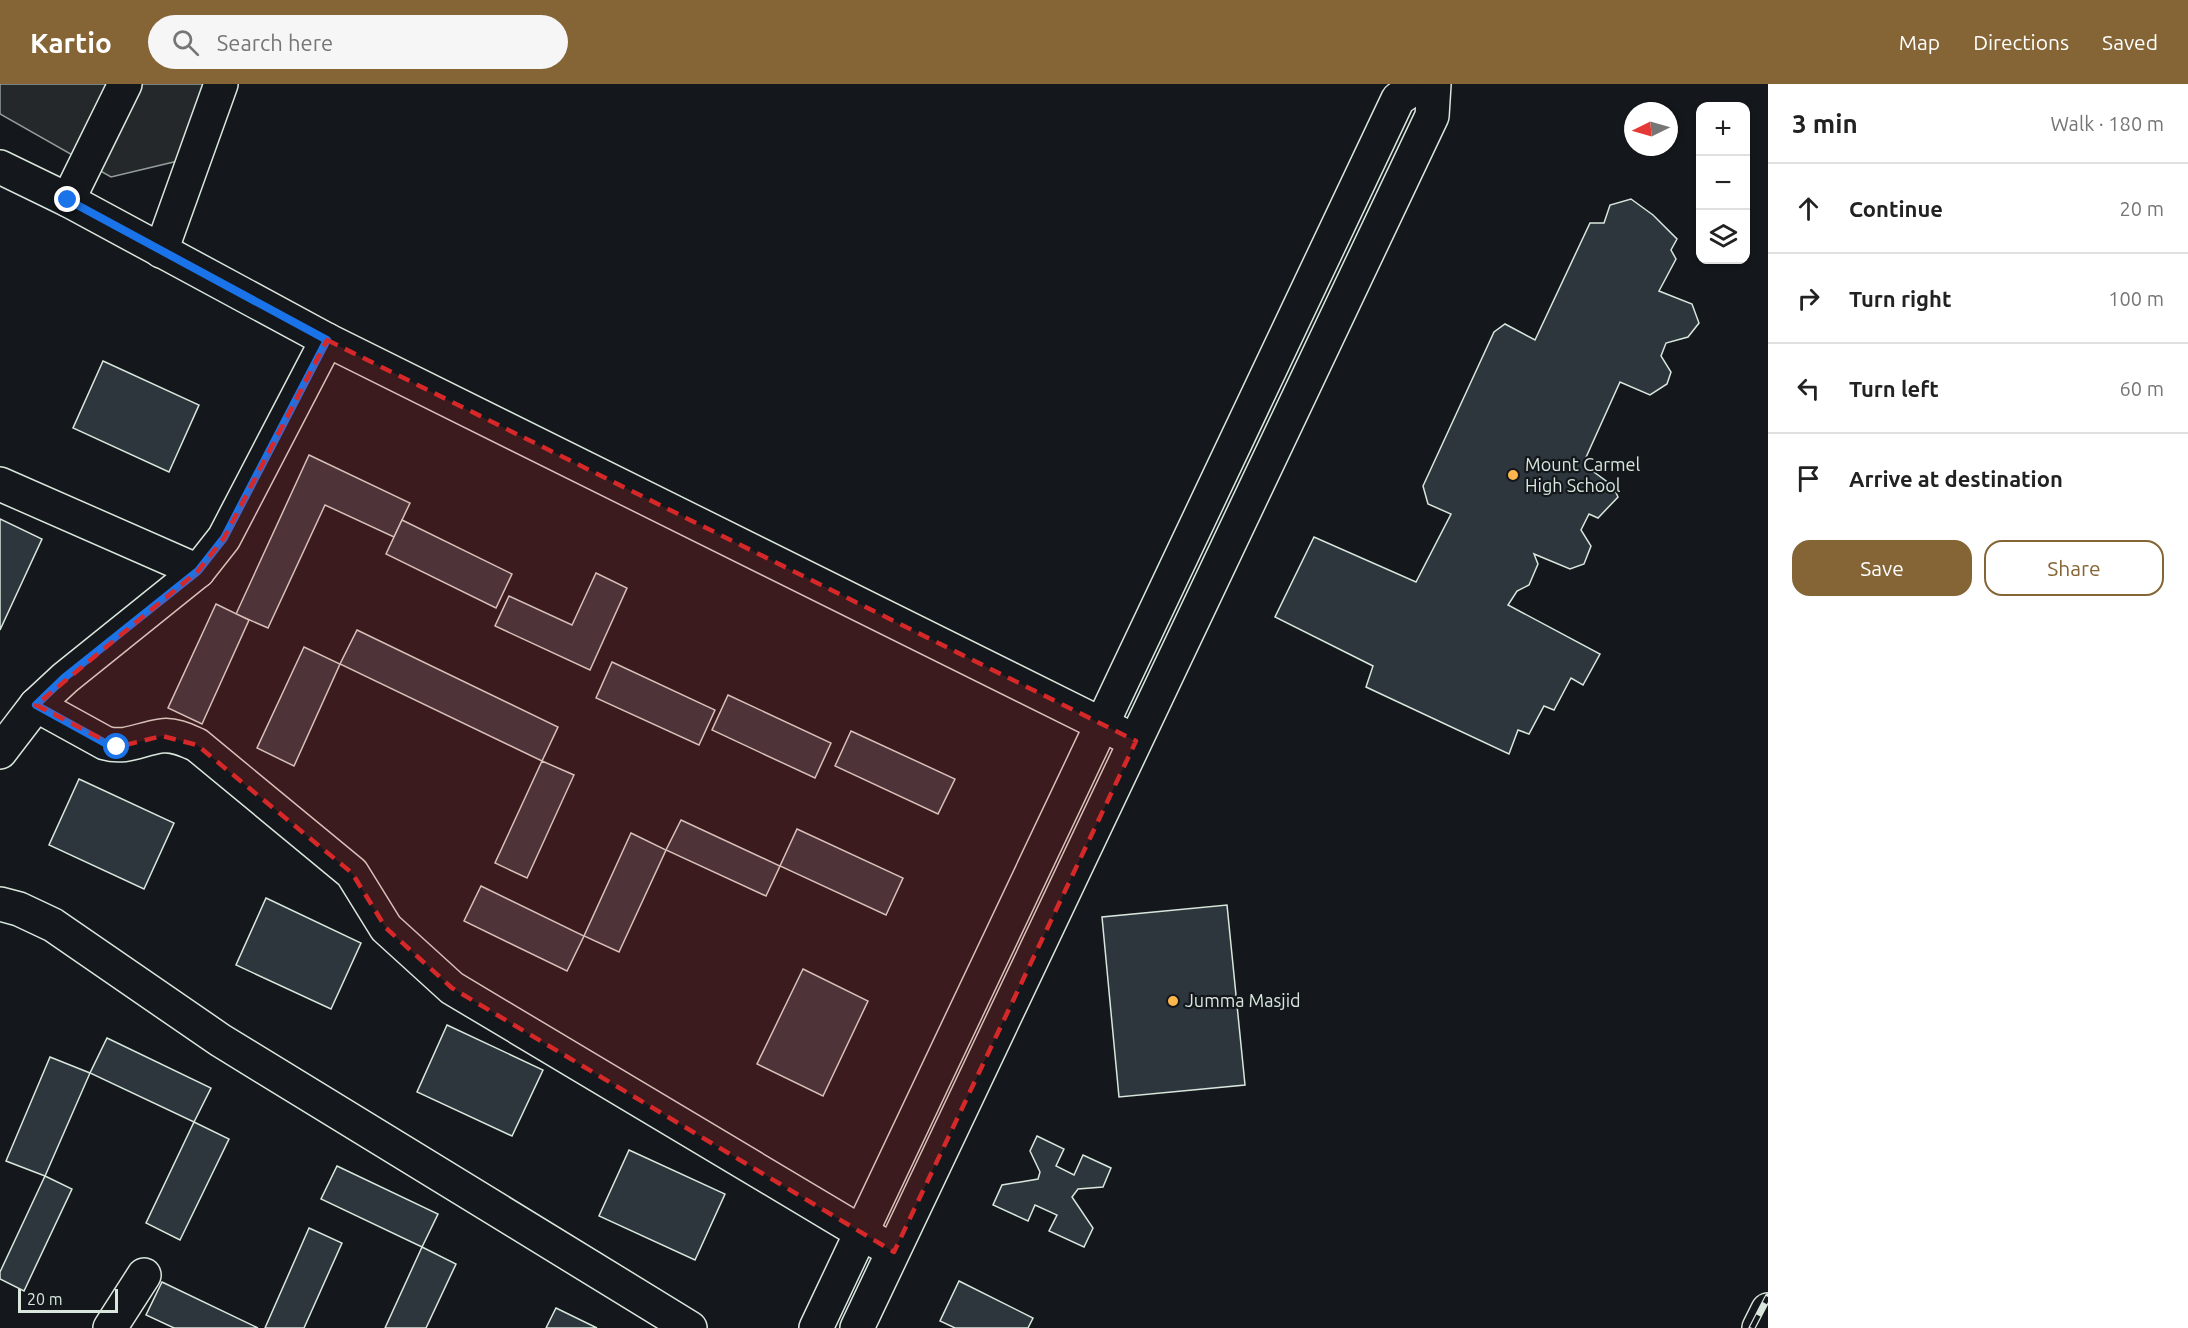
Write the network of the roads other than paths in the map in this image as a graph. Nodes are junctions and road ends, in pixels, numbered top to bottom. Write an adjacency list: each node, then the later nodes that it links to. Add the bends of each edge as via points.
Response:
1 (125, 84): 6 (street)
2 (221, 84): 7 (street)
3 (1420, 84): 12 (street, via 1398,99)
4 (1434, 84): 13 (street, via 1432,116)
5 (0, 167): 6 (street)
6 (68, 200): 7 (street)
7 (161, 251): 8 (street)
8 (327, 340): 10 (street, via 224,538); 12 (street)
9 (0, 484): 10 (street)
10 (198, 571): 11 (street)
11 (36, 705): 14 (street); 16 (street, via 117,747 162,736 178,737 197,745 352,873 386,928 452,988)
12 (1102, 725): 13 (street); 16 (street)
13 (1136, 741): 17 (street)
14 (2, 746)
15 (0, 904): 21 (street, via 53,925 220,1040)
16 (862, 1232): 17 (street); 22 (street)
17 (894, 1252): 23 (street)
18 (144, 1275): 20 (street)
19 (1768, 1310): 24 (street)
20 (110, 1328)
21 (690, 1328)
22 (816, 1328)
23 (857, 1328)
24 (1759, 1328)

